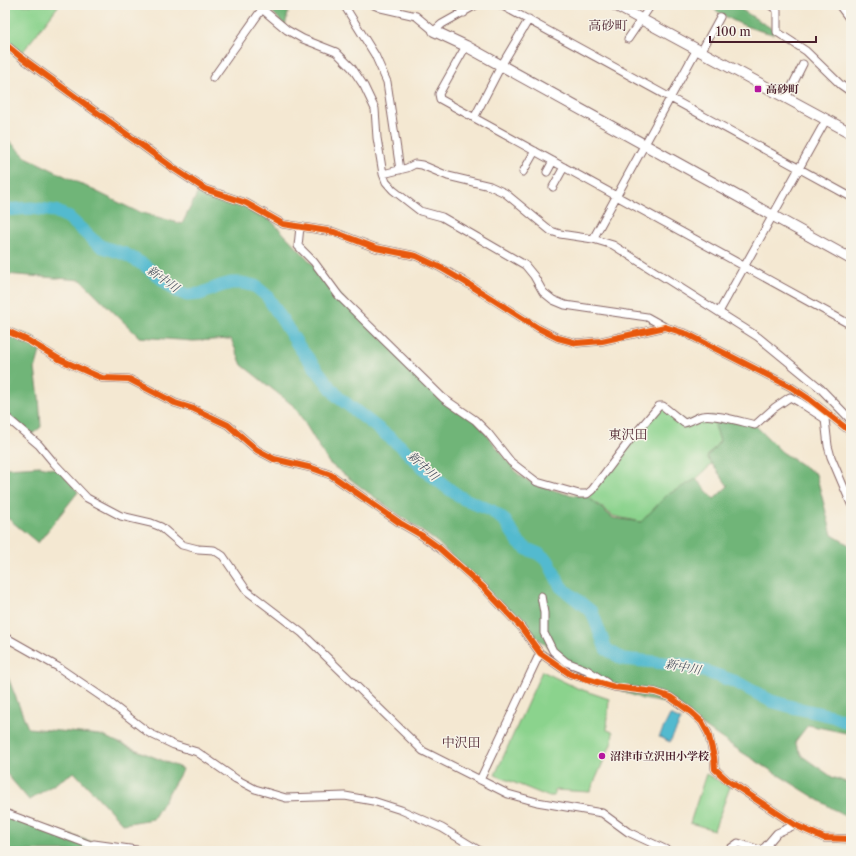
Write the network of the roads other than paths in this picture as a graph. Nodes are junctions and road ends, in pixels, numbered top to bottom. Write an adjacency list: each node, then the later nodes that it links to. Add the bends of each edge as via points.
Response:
1 (344, 5): 35 (street, via 375,55 386,82)
2 (374, 5): 16 (street, via 416,16)
3 (457, 5): 11 (street)
4 (476, 5): 11 (street)
5 (501, 5): 13 (street)
6 (614, 5): 14 (street)
7 (651, 5): 14 (street)
8 (770, 5): 24 (street, via 777,10 777,32 806,51 840,85)
9 (839, 5): 15 (street)
10 (263, 7): 23 (street); 38 (street, via 287,30 336,52 352,68 375,109 376,138)
11 (464, 13): 16 (street)
12 (720, 17): 20 (street)
13 (529, 19): 22 (street); 25 (street)
14 (642, 19): 17 (street); 20 (street)
15 (851, 21)
16 (434, 31): 19 (street)
17 (628, 39)
18 (5, 44): 43 (street, via 205,189 246,203 283,224)
19 (466, 46): 22 (street); 27 (street, via 439,94 440,99)
20 (699, 51): 25 (street); 26 (street)
21 (803, 64): 26 (street)
22 (501, 66): 27 (street); 30 (street)
23 (213, 78)
24 (851, 92)
25 (670, 98): 30 (street); 34 (street)
26 (786, 98): 28 (street)
27 (474, 118): 31 (street)
28 (826, 120): 29 (street); 34 (street)
29 (851, 133)
30 (645, 145): 40 (street); 42 (street)
31 (534, 151): 32 (street); 36 (street)
32 (553, 161): 33 (street); 37 (street)
33 (564, 167): 39 (street); 40 (street)
34 (800, 169): 41 (street); 42 (street)
35 (400, 170): 38 (street); 44 (street, via 415,164 422,165 448,176 490,186 505,193 550,231)
36 (523, 172)
37 (547, 172)
38 (383, 174): 49 (street, via 393,190 420,211 442,217 525,265 543,292 553,300 565,306 647,317)
39 (553, 187)
40 (617, 195): 44 (street); 46 (street)
41 (851, 198)
42 (773, 216): 45 (street); 46 (street)
43 (300, 227): 49 (street, via 334,232 376,248 416,256 441,268 558,338 577,343 602,341); 52 (street, via 298,246 314,262 339,296 443,398 475,420 511,462 537,482 587,494 659,406 663,406 684,423 708,415 755,425 790,397)
44 (593, 239): 47 (street, via 613,245)
45 (851, 259)
46 (745, 267): 47 (street); 48 (street)
47 (719, 312): 53 (street, via 758,337 820,388)
48 (851, 325)
49 (665, 327): 52 (street, via 687,334 791,388 809,399)
50 (5, 330): 58 (street, via 59,359 102,378 129,379 175,403 228,425 257,450 274,459 332,475 439,548 483,587 521,627)
51 (5, 416): 60 (street, via 39,445 87,498 121,516 161,527 182,545 214,550 223,556 247,591 302,633 423,751)
52 (826, 417): 54 (street); 55 (street, via 831,457)
53 (851, 418)
54 (851, 432)
55 (851, 504)
56 (541, 596): 59 (street, via 544,633 553,651 566,662 587,670)
57 (5, 637): 68 (street, via 58,667 149,733 197,752 255,789 286,798 345,796 373,801 442,828)
58 (540, 653): 59 (street, via 570,674); 60 (street)
59 (614, 687): 62 (street, via 655,692 670,697 691,712 702,722 708,733 715,769 727,780)
60 (480, 780): 69 (street, via 508,794 537,802 602,813 628,832)
61 (5, 813): 64 (street)
62 (794, 825): 63 (street, via 824,838); 65 (street, via 777,833)
63 (851, 839)
64 (88, 844): 66 (street); 67 (street)
65 (765, 847): 70 (street, via 760,850 738,843); 71 (street)
66 (102, 851)
67 (144, 851)
68 (480, 851)
69 (670, 851)
70 (727, 851)
71 (780, 851)

